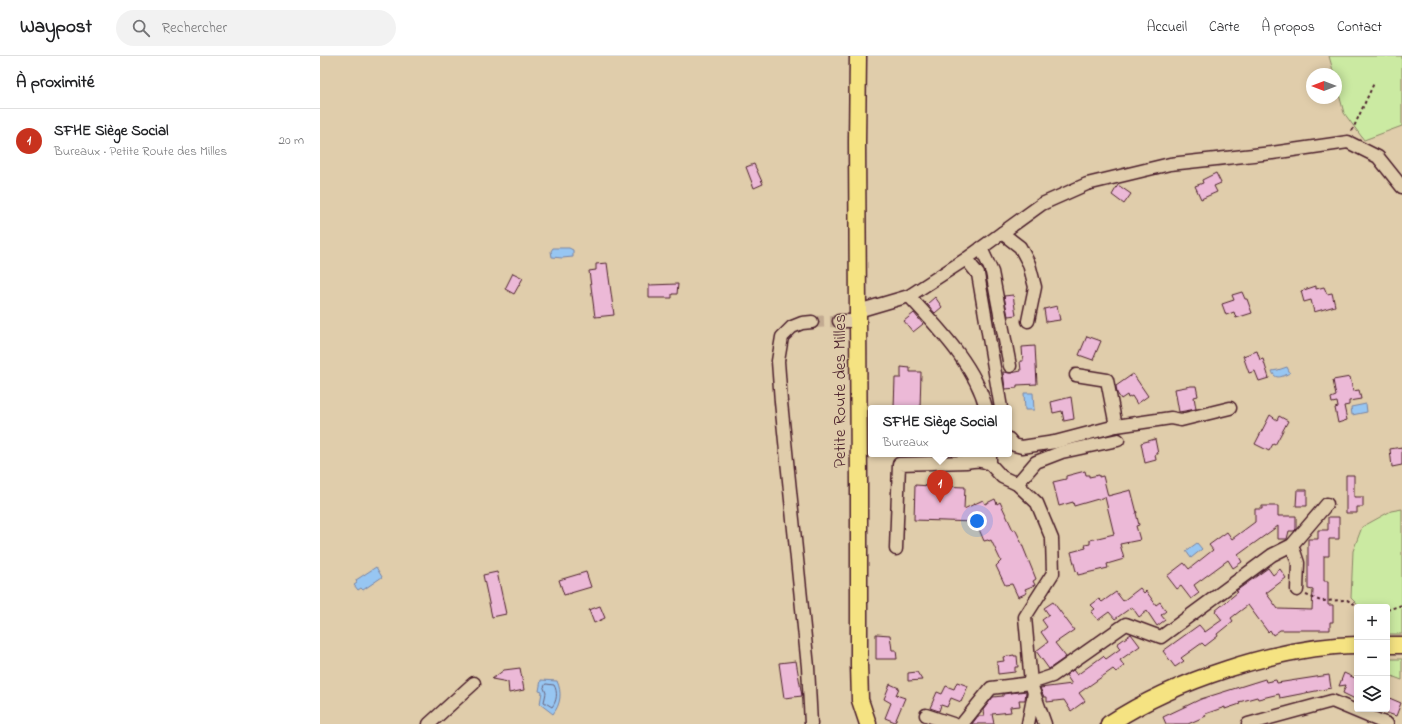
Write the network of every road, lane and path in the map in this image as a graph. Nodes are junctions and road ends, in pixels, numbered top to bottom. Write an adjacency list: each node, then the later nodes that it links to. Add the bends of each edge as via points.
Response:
1 (858, 56): 9 (main road, Petite Route des Milles)
2 (1374, 83): 3 (path)
3 (1348, 142): 4 (street, via 1378,157); 5 (street, via 1170,164 1087,184 1042,204)
4 (1402, 186)
5 (1002, 234): 6 (street); 11 (street, via 1020,247 1029,264 1035,287)
6 (981, 248): 7 (street); 13 (street, via 992,272)
7 (966, 259): 8 (street); 16 (street, via 978,274)
8 (909, 296): 9 (street); 15 (street, via 969,368 981,390)
9 (858, 316): 10 (street); 39 (main road, Petite Route des Milles, via 859,664 860,700)
10 (840, 321)
11 (1028, 321)
12 (812, 322): 38 (street, via 792,328 782,337 778,361 808,667)
13 (1010, 366)
14 (1076, 375): 18 (street, via 1107,380)
15 (985, 405)
16 (1000, 405)
17 (1230, 408): 18 (street, via 1181,420 1170,418)
18 (1116, 426): 20 (street, via 1055,442 1022,447)
19 (1118, 440): 23 (street, via 1062,452 1036,462)
20 (1012, 443)
21 (899, 459): 22 (street, via 967,462); 26 (street)
22 (990, 459): 23 (street, via 1002,477)
23 (1017, 484): 35 (street, via 1037,502 1052,539 1053,573 1025,618)
24 (1327, 504): 25 (street)
25 (1292, 545): 27 (street, via 1298,563); 35 (street, via 1272,555 1161,637 1126,624)
26 (896, 549)
27 (1297, 590): 28 (path, via 1321,601 1347,600)
28 (1354, 604)
29 (1402, 605): 30 (path)
30 (1390, 609)
31 (1390, 645): 32 (main road)
32 (1402, 645)
33 (1354, 646): 44 (main road, via 1285,654 1227,670 1129,711)
34 (474, 683): 37 (street)
35 (1032, 688): 41 (street, via 990,688); 42 (street); 43 (street)
36 (926, 715): 40 (street)
37 (429, 724)
38 (811, 724)
39 (868, 724)
40 (953, 724)
41 (962, 724)
42 (1028, 724)
43 (1045, 724)
44 (1109, 724)
45 (1248, 724): 46 (street, via 1332,701)
46 (1387, 724)

